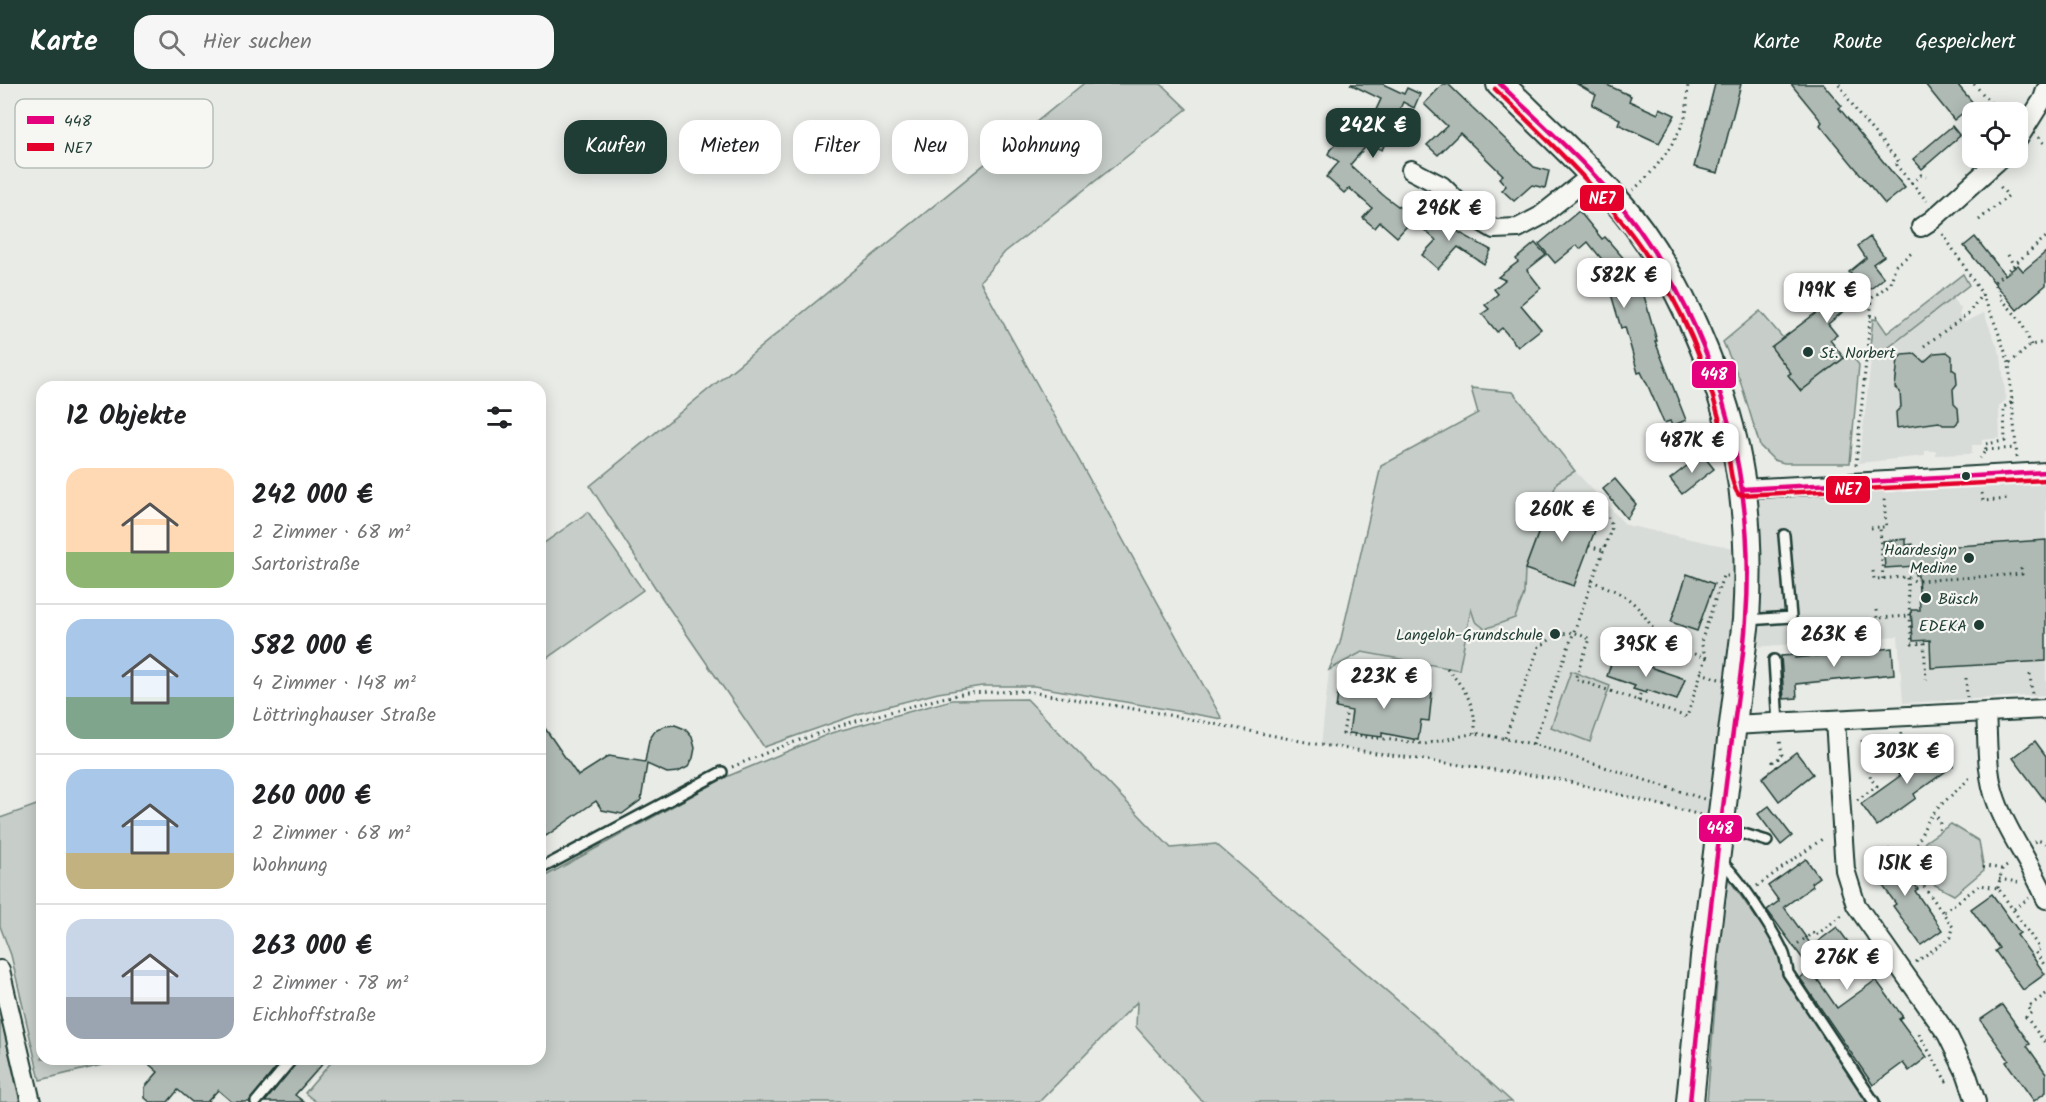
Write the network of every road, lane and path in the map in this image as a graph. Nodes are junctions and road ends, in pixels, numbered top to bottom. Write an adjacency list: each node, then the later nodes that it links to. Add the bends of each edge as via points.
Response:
1 (1500, 84): 12 (street)
2 (1688, 84): 16 (path, via 1686,113 1656,170)
3 (1839, 84): 14 (path)
4 (1974, 84): 6 (path)
5 (2046, 90): 7 (street)
6 (1990, 102)
7 (2028, 123)
8 (2037, 136): 9 (path)
9 (2046, 146)
10 (1990, 168): 19 (street)
11 (1411, 170): 12 (street, via 1442,186 1472,216 1494,229 1518,228 1539,217)
12 (1592, 175): 16 (street)
13 (1926, 177): 14 (path, via 1921,175)
14 (1911, 183): 17 (path)
15 (1997, 183): 18 (path, via 2008,196)
16 (1617, 201): 38 (street, via 1677,288 1709,357 1728,415)
17 (1927, 201)
18 (1979, 220)
19 (1926, 224): 24 (path, via 1946,238)
20 (2046, 237): 23 (path)
21 (1913, 252): 25 (path, via 1895,266 1891,283 1872,298)
22 (2008, 255): 23 (path)
23 (2014, 267): 28 (path, via 1993,283 2021,321)
24 (1982, 294): 29 (path, via 1968,314); 30 (path)
25 (1870, 316): 26 (path); 36 (path)
26 (1881, 318)
27 (2046, 342): 28 (path)
28 (2031, 345): 30 (path)
29 (1924, 346)
30 (2009, 363): 31 (path)
31 (2012, 402): 32 (path); 33 (path, via 2004,407 2005,441 1984,444)
32 (2016, 447): 33 (path); 34 (path)
33 (1986, 450): 35 (path)
34 (2017, 457)
35 (1980, 460)
36 (1856, 467)
37 (2046, 472): 38 (street)
38 (1743, 489): 50 (street)
39 (1982, 493): 41 (path, via 1983,501)
40 (1584, 499): 47 (path, via 1596,504 1610,519 1612,527)
41 (2010, 499)
42 (1885, 502): 43 (path, via 1886,527)
43 (1880, 527): 44 (path); 52 (path)
44 (1871, 528)
45 (1784, 535): 56 (lane, via 1791,617)
46 (1589, 546): 47 (path)
47 (1602, 550): 53 (path)
48 (2021, 568): 51 (path, via 2022,574 1915,581)
49 (1873, 571): 52 (path, via 1874,579)
50 (1749, 574): 56 (street); 60 (path, via 1723,576 1701,642)
51 (1906, 577): 52 (path); 55 (path)
52 (1883, 579)
53 (1591, 580): 57 (path); 58 (path, via 1617,591 1636,605)
54 (1876, 610): 55 (path, via 1877,618)
55 (1910, 616): 66 (path, via 1912,644 1924,643)
56 (1746, 620): 76 (street)
57 (1573, 633): 71 (path, via 1590,639 1575,679); 81 (path, via 1557,635 1539,647); 82 (path)
58 (1665, 644)
59 (1677, 648): 60 (path)
60 (1706, 658): 63 (path)
61 (1774, 660): 77 (lane)
62 (1448, 668): 79 (path, via 1465,689 1476,714)
63 (1701, 673): 67 (path); 71 (path, via 1687,717)
64 (2030, 674): 69 (path)
65 (1966, 678): 70 (path)
66 (1926, 680)
67 (1727, 682)
68 (1641, 691): 71 (path)
69 (2031, 691)
70 (1966, 693)
71 (1637, 701)
72 (2046, 709): 73 (street)
73 (1986, 713): 75 (street); 102 (street, via 1995,797)
74 (1346, 715): 79 (path, via 1343,734 1425,744)
75 (1835, 722): 77 (street); 87 (street)
76 (1732, 725): 77 (street); 89 (street)
77 (1779, 731): 84 (path, via 1782,756 1773,762)
78 (1901, 731): 83 (path, via 1901,740)
79 (1475, 733): 81 (path)
80 (1861, 734): 87 (path, via 1876,786)
81 (1505, 738): 82 (path)
82 (1533, 744): 89 (path)
83 (1917, 760)
84 (1777, 767)
85 (1975, 771): 88 (path)
86 (722, 772): 89 (path, via 845,724 967,693 1024,691 1321,745 1558,779); 95 (lane)
87 (1841, 811): 122 (street, via 1845,870 1856,905 1947,1034)
88 (1934, 812): 90 (path, via 1940,822); 106 (path, via 1918,838 1911,868)
89 (1720, 818): 92 (lane, via 1737,832); 93 (street)
90 (1939, 832)
91 (1831, 833): 101 (path)
92 (1767, 841)
93 (1715, 860): 101 (lane, via 1725,864); 120 (street)
94 (2015, 861): 97 (path)
95 (546, 866)
96 (1983, 868): 97 (path)
97 (2002, 869): 98 (path)
98 (2000, 879): 99 (path); 100 (path)
99 (2024, 883)
100 (1998, 888): 104 (path); 106 (path, via 1980,885)
101 (1748, 893): 107 (lane)
102 (2046, 899)
103 (2023, 902): 104 (path)
104 (2013, 909): 109 (path, via 2042,947 2035,952)
105 (1848, 910): 107 (path)
106 (1944, 912): 108 (path, via 1953,927 1951,937)
107 (1784, 954): 121 (lane, via 1788,973)
108 (1924, 956)
109 (2046, 967)
110 (0, 969): 118 (street)
111 (2046, 994): 114 (path, via 2028,1007 2032,1012 2025,1017)
112 (2046, 1035): 114 (path)
113 (1913, 1038): 117 (path, via 1919,1034 1946,1081)
114 (2042, 1038): 115 (path)
115 (2046, 1044)
116 (287, 1065): 119 (lane)
117 (1956, 1075)
118 (31, 1102)
119 (256, 1102)
120 (1690, 1102)
121 (1874, 1102)
122 (1976, 1102)

